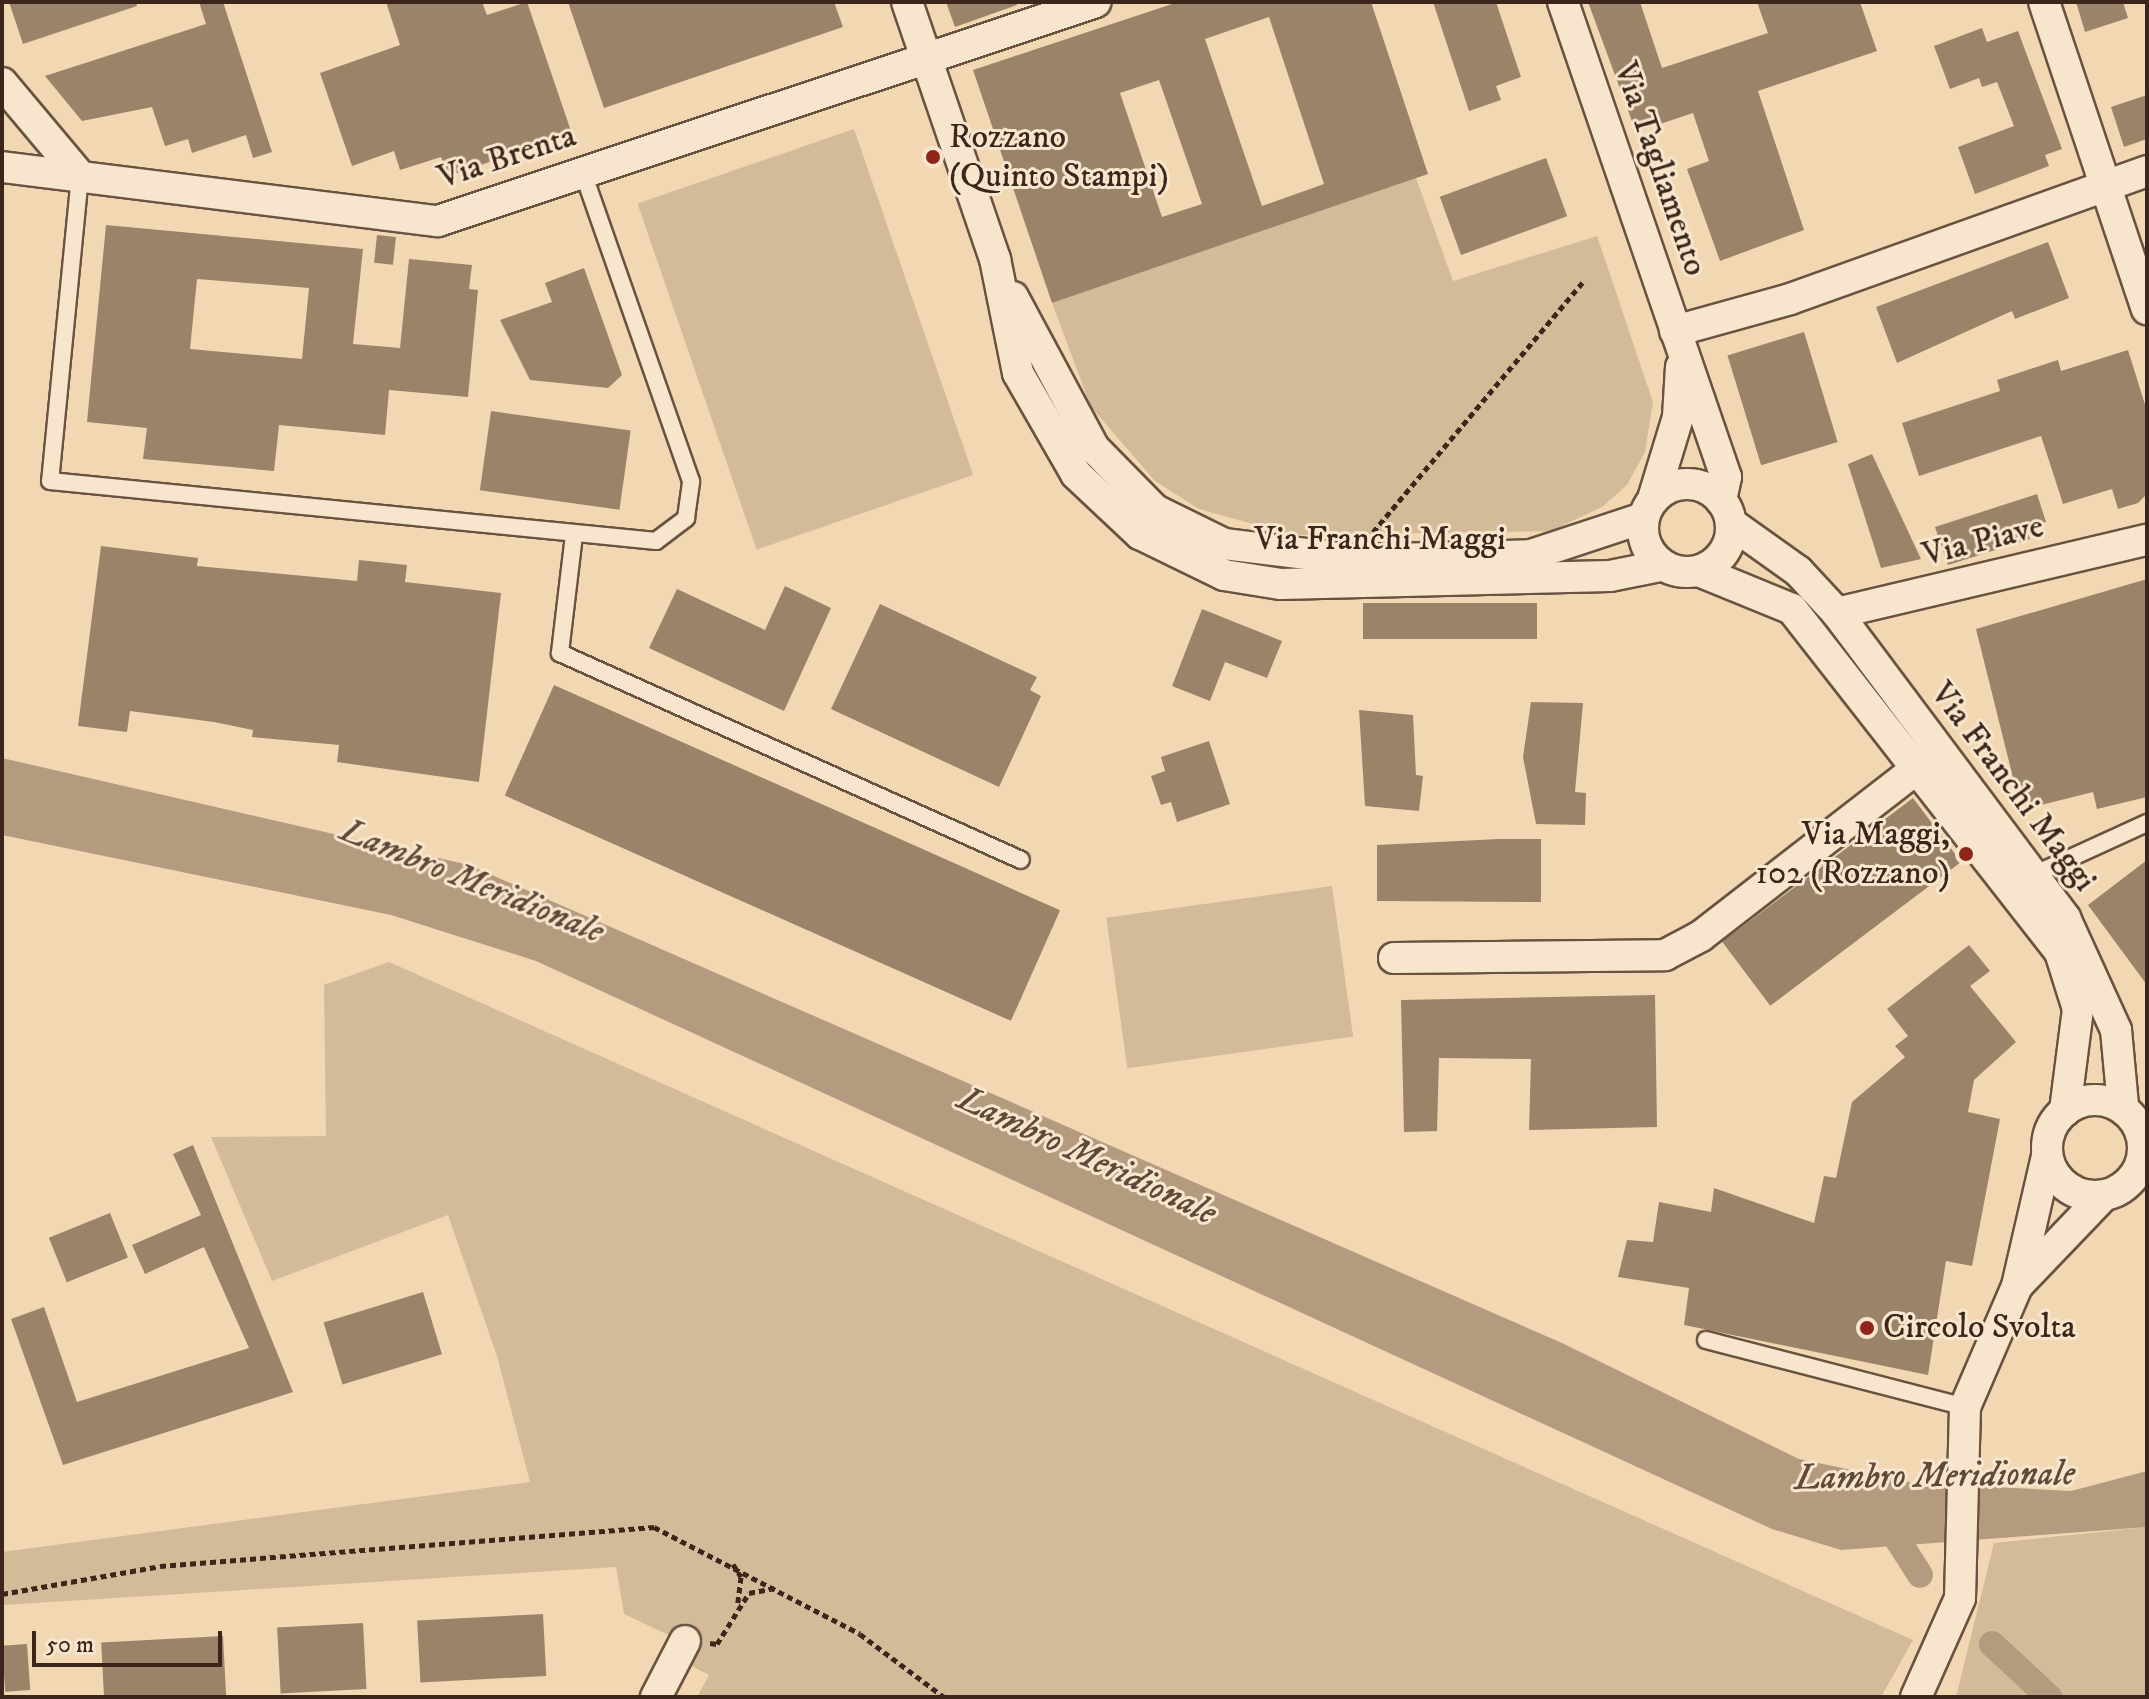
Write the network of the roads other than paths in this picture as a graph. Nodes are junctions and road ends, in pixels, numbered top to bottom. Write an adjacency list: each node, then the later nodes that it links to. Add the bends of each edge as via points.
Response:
1 (907, 2): 5 (street, Via Franchi Maggi)
2 (1096, 2): 5 (street, Via Brenta)
3 (1563, 2): 14 (street, Via Tagliamento)
4 (2044, 2): 11 (street)
5 (926, 57): 9 (street, Via Brenta); 12 (street, Via Franchi Maggi)
6 (2, 83): 10 (street)
7 (2, 167): 10 (street, Via Brenta)
8 (2147, 171): 11 (street)
9 (583, 173): 10 (street, Via Brenta, via 438,221); 18 (lane, via 693,501 674,532 656,541)
10 (80, 176): 18 (lane, via 50,481)
11 (2105, 185): 13 (street); 14 (street, via 1790,299)
12 (995, 259): 16 (street, Via Franchi Maggi, via 1094,448 1155,510 1224,544 1357,560 1531,555); 20 (street, Via Franchi Maggi, via 1018,373 1076,474 1140,534 1224,575 1281,584 1610,576)
13 (2147, 309)
14 (1675, 331): 15 (street, Via Tagliamento)
15 (1681, 361): 16 (street, Via Tagliamento, via 1678,417); 17 (street, Via Tagliamento, via 1726,477)
16 (1648, 508): 17 (street, via 1689,484); 20 (street, via 1645,545)
17 (1726, 512): 21 (street, via 1727,547); 22 (street, Via Franchi Maggi, via 1798,571)
18 (574, 535): 25 (lane, via 560,653)
19 (2147, 540): 22 (street, Via Piave)
20 (1660, 566): 21 (street)
21 (1699, 571): 23 (street, Via Franchi Maggi, via 1792,609)
22 (1837, 613): 23 (street, Via Franchi Maggi)
23 (1928, 760): 26 (street, Via Franchi Maggi); 27 (street, via 1701,936 1665,955)
24 (2147, 823): 26 (lane)
25 (1021, 860)
26 (2022, 882): 28 (street, Via Franchi Maggi, via 2060,952 2078,1009); 29 (street, Via Franchi Maggi, via 2094,971)
27 (1394, 958)
28 (2065, 1111): 29 (street, via 2100,1100); 30 (street, via 2050,1131)
29 (2135, 1117): 31 (street, via 2144,1146)
30 (2047, 1156): 32 (street, via 2067,1188); 33 (street)
31 (2141, 1174): 32 (street)
32 (2103, 1196): 33 (street)
33 (2017, 1286): 35 (street)
34 (1706, 1340): 35 (lane)
35 (1965, 1407): 38 (street, via 1960,1598)
36 (685, 1641): 37 (street)
37 (656, 1697)
38 (1916, 1697)

